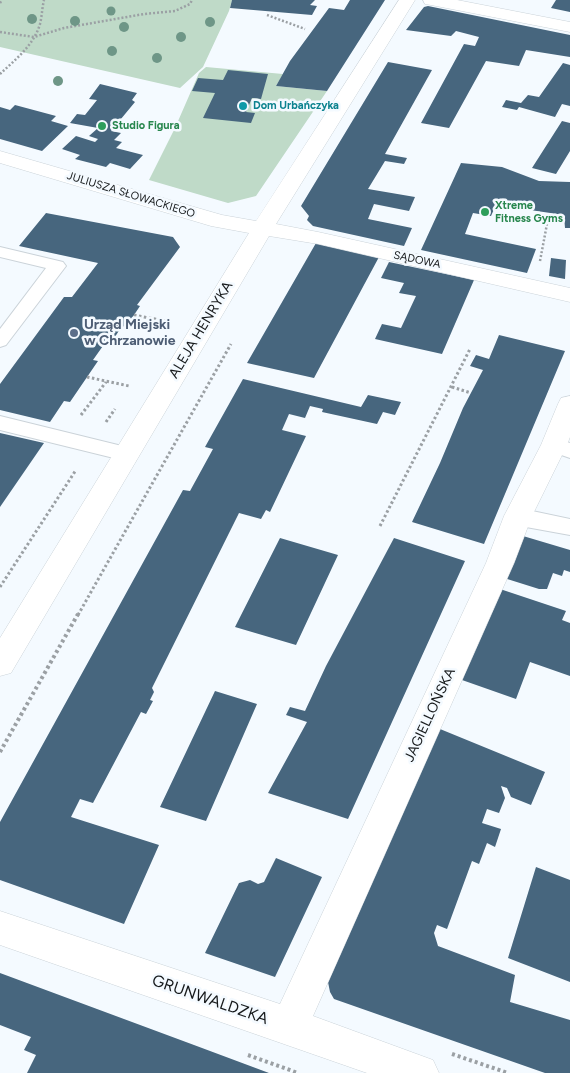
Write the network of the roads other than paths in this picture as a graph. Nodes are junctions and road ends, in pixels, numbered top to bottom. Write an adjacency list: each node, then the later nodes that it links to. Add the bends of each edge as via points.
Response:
1 (407, 0): 5 (street, ALEJA HENRYKA)
2 (431, 0): 3 (street)
3 (570, 27)
4 (0, 156): 5 (street, JULIUSZA SŁOWACKIEGO, via 219,221)
5 (263, 228): 7 (street, SĄDOWA); 12 (street, ALEJA HENRYKA)
6 (0, 252): 8 (lane, via 57,266)
7 (570, 295)
8 (0, 341)
9 (570, 404): 11 (street, JAGIELLOŃSKA)
10 (0, 423): 12 (lane)
11 (562, 448): 13 (street, JAGIELLOŃSKA)
12 (126, 454): 15 (street, ALEJA HENRYKA)
13 (518, 516): 14 (lane); 17 (street, JAGIELLOŃSKA, via 500,563)
14 (570, 527)
15 (0, 664)
16 (0, 928): 17 (street, GRUNWALDZKA)
17 (290, 1026): 18 (street, GRUNWALDZKA)
18 (420, 1073)

